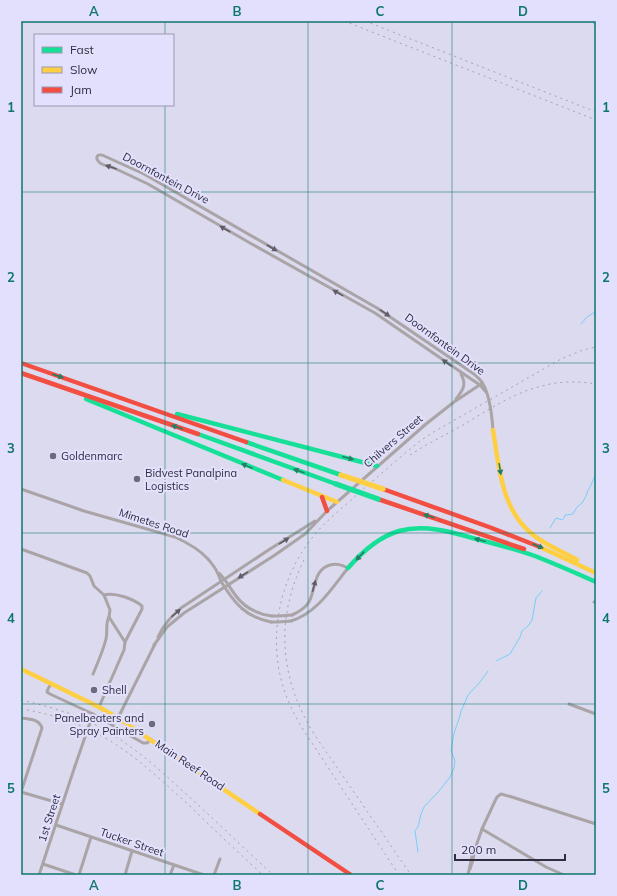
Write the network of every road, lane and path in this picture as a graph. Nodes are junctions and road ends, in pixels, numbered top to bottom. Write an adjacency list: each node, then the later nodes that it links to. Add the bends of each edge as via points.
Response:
1 (21, 364): 7 (main road, one-way to 7)
2 (458, 370): 5 (street, Doornfontein Drive); 5 (street, Doornfontein Drive, one-way to 5, via 375,313 148,184 104,165 98,161 97,156 102,155 144,174 377,308 474,374); 6 (street, via 464,384 462,392)
3 (21, 373): 4 (main road)
4 (47, 382): 11 (main road, one-way to 4); 21 (main road, one-way to 4, bridge, via 542,556 491,537)
5 (481, 384): 6 (street, Chilvers Street); 8 (street, via 486,392)
6 (454, 402): 9 (street, Chilvers Street)
7 (148, 407): 9 (main road, one-way to 9); 18 (main road, one-way to 18, bridge, via 491,527)
8 (493, 430): 18 (main road, one-way to 18, via 503,489 519,520 530,533)
9 (377, 466): 12 (street, Chilvers Street)
10 (21, 489): 17 (street, Mimetes Road, via 84,511 175,537 197,549)
11 (322, 497): 12 (main road); 13 (main road)
12 (337, 502): 13 (street, Chilvers Street)
13 (327, 511): 14 (street, Chilvers Street)
14 (319, 519): 19 (street, Chilvers Street, one-way to 14); 22 (street, Chilvers Street, one-way to 22, via 293,543)
15 (21, 549): 24 (street, via 87,573 94,586)
16 (348, 568): 21 (main road, one-way to 16, via 527,553 460,535 421,528 399,531 376,541); 22 (street, one-way to 16, bridge, via 236,596 255,612 279,616 301,610 309,602 318,576 327,566 336,564); 23 (street, Mimetes Road, bridge, via 313,609 291,621 271,622 256,618 234,601)
17 (218, 572): 19 (street); 20 (street, Mimetes Road)
18 (596, 572)
19 (225, 579): 20 (street, Chilvers Street); 22 (street)
20 (221, 582): 23 (street, Mimetes Road); 27 (street, Chilvers Street, one-way to 20, via 162,628 172,616)
21 (596, 582)
22 (229, 584): 23 (street, Chilvers Street)
23 (225, 587): 27 (street, Chilvers Street, via 172,622)
24 (104, 595): 25 (street, via 110,610); 26 (street, via 119,596 142,606)
25 (109, 617): 26 (street); 29 (street, via 106,622 106,640)
26 (125, 642): 32 (street, via 124,650)
27 (154, 645): 36 (street, Chilvers Street)
28 (21, 669): 30 (main road, Main Reef Road)
29 (93, 674)
30 (52, 684): 32 (main road, Main Reef Road); 33 (street, via 47,692)
31 (569, 704): 34 (street)
32 (99, 707): 36 (main road, Main Reef Road)
33 (93, 714): 37 (street, via 143,743); 39 (street, 1st Street, bridge)
34 (596, 714)
35 (21, 718): 38 (street, via 38,722 42,729)
36 (118, 718): 37 (main road, Main Reef Road)
37 (151, 739): 56 (main road, Main Reef Road)
38 (21, 792): 39 (street)
39 (62, 804): 41 (street, 1st Street)
40 (596, 824): 42 (street, via 499,795)
41 (56, 825): 43 (street, Tucker Street); 46 (street, 1st Street)
42 (482, 829): 48 (street); 57 (street)
43 (92, 837): 44 (street, Tucker Street); 51 (street)
44 (132, 851): 47 (street, Tucker Street); 52 (street)
45 (220, 859): 55 (street)
46 (43, 864): 49 (street, 1st Street); 50 (street)
47 (174, 865): 53 (street); 54 (street, Tucker Street)
48 (468, 873)
49 (39, 875)
50 (76, 875)
51 (79, 875)
52 (124, 875)
53 (170, 875)
54 (204, 875)
55 (214, 875)
56 (351, 875)
57 (564, 875)

